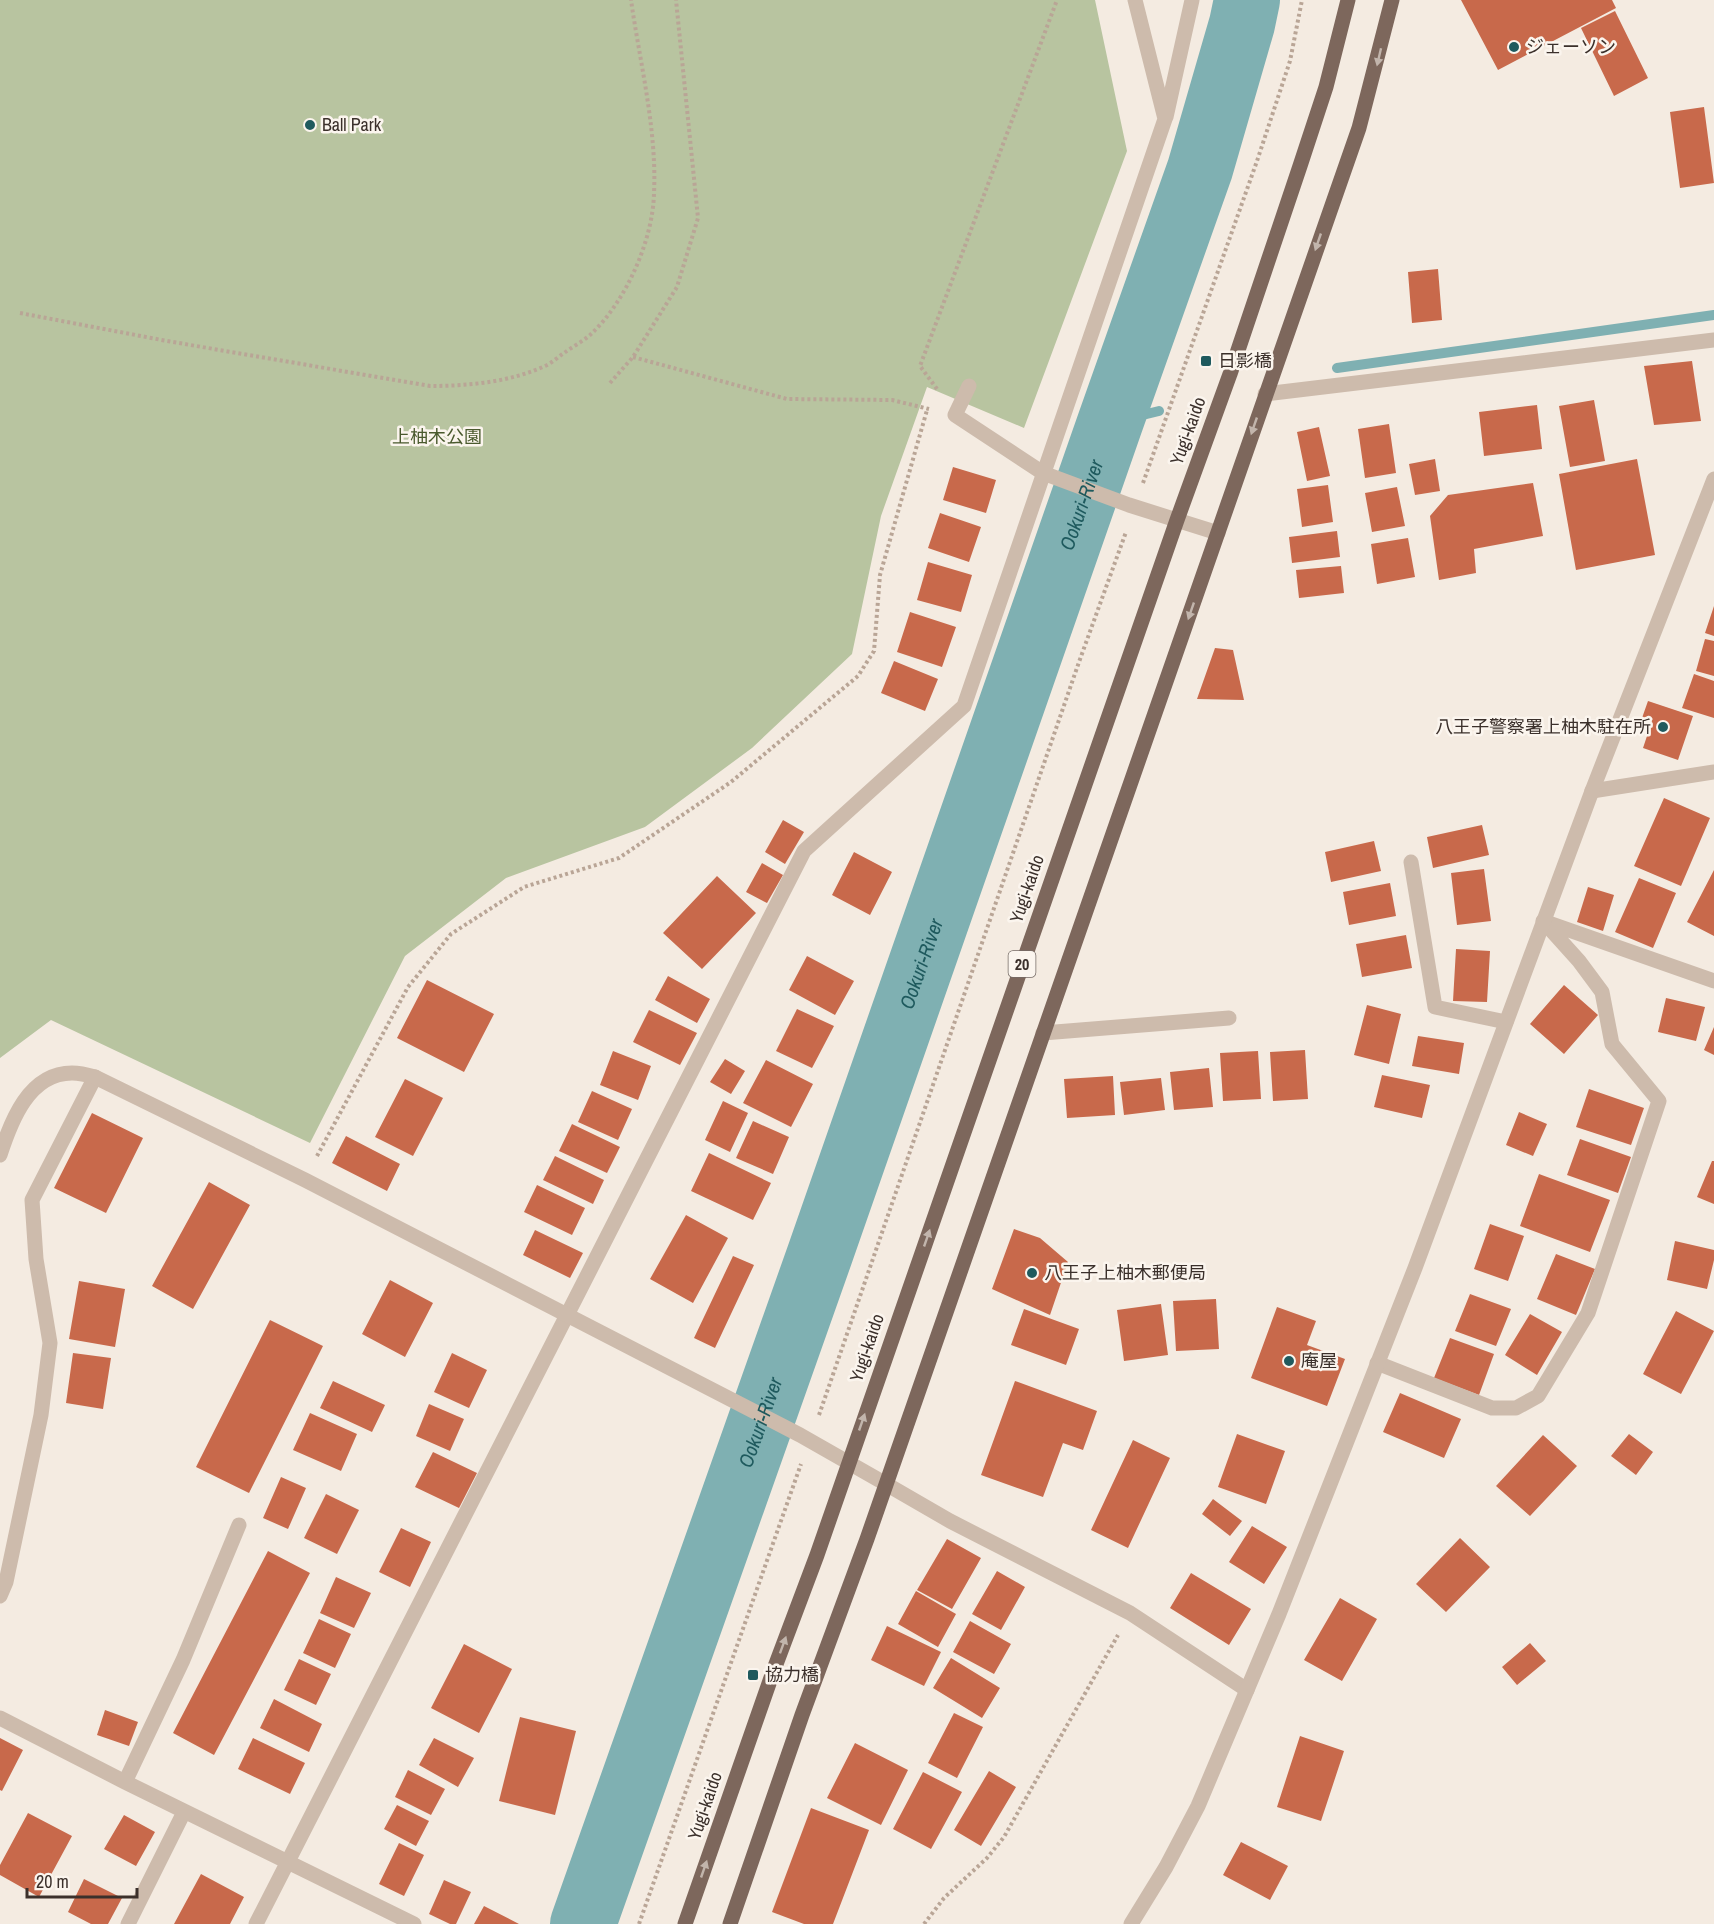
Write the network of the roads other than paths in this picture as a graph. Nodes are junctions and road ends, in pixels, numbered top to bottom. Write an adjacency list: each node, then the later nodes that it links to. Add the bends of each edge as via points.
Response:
1 (1135, 0): 5 (street)
2 (1192, 0): 5 (street)
3 (1348, 0): 11 (main road, Yugi-kaido / 20, via 1326,87)
4 (1392, 0): 8 (main road, 20, one-way to 8, via 1359,129)
5 (1165, 119): 9 (street)
6 (1714, 340): 8 (street)
7 (969, 386): 9 (street, via 955,415)
8 (1265, 394): 12 (main road, 20, one-way to 12)
9 (1046, 474): 11 (street, via 1135,499); 23 (street, via 964,706 804,851)
10 (1714, 479): 14 (street)
11 (1177, 520): 12 (street); 25 (main road, Yugi-kaido / 20, one-way to 11)
12 (1218, 533): 20 (main road, 20, one-way to 20)
13 (1714, 772): 14 (street)
14 (1592, 791): 16 (street)
15 (1411, 861): 19 (street, via 1435,1007)
16 (1543, 921): 17 (street); 19 (street); 24 (street, via 1602,992 1612,1044 1659,1101 1588,1313 1538,1396 1516,1408 1491,1408)
17 (1714, 981)
18 (1229, 1018): 20 (street)
19 (1506, 1022): 24 (street)
20 (1043, 1033): 26 (main road, 20)
21 (95, 1077): 22 (street, via 60,1074 41,1083 20,1108); 23 (street); 28 (street, via 32,1200 36,1259 50,1343 41,1415)
22 (0, 1155)
23 (567, 1315): 25 (street); 33 (street)
24 (1377, 1363): 29 (street)
25 (849, 1462): 26 (street); 37 (main road, Yugi-kaido / 20, one-way to 25)
26 (886, 1484): 29 (street, via 950,1521 1130,1612); 38 (main road, 20)
27 (239, 1525): 31 (street, via 183,1660)
28 (0, 1596)
29 (1247, 1690): 39 (street, via 1198,1806)
30 (0, 1718): 31 (street)
31 (125, 1782): 32 (street)
32 (184, 1812): 33 (street); 34 (street)
33 (287, 1862): 35 (street); 36 (street)
34 (128, 1924)
35 (256, 1924)
36 (414, 1924)
37 (685, 1924)
38 (730, 1924)
39 (1131, 1924)

